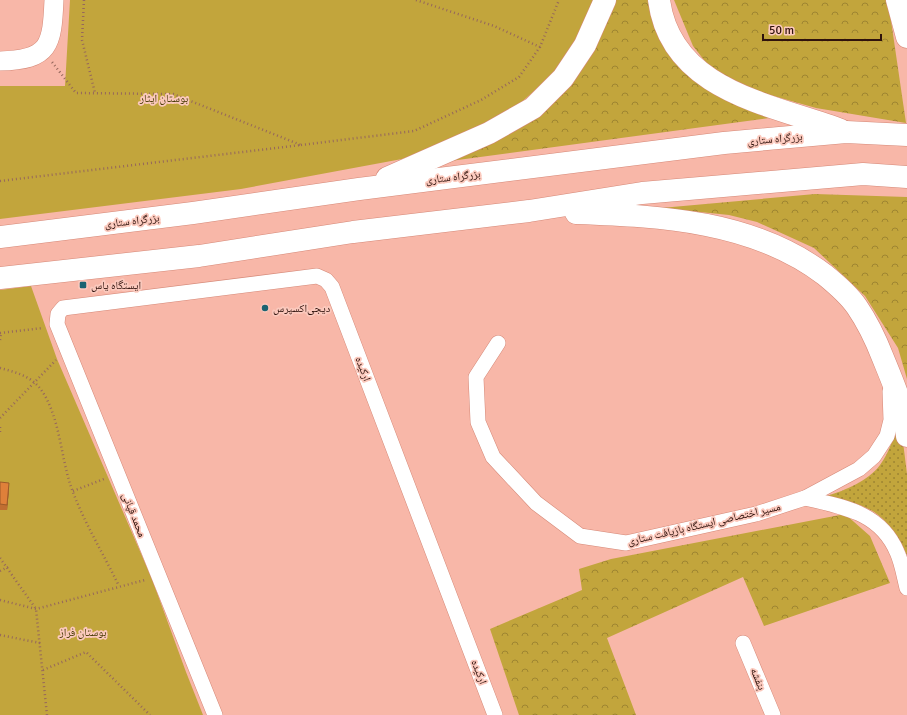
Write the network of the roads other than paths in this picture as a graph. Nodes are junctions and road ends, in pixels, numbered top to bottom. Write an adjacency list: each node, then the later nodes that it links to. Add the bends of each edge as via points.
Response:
1 (54, 0): 6 (street, via 50,40 43,51 31,58)
2 (605, 0): 10 (highway, via 585,45 568,71 533,108 489,133)
3 (659, 0): 7 (highway, via 668,33 688,62 700,73 734,93)
4 (897, 0): 5 (highway)
5 (907, 37)
6 (7, 61)
7 (846, 132): 8 (highway, بزرگراه ستاری); 10 (highway, بزرگراه ستاری, via 724,143)
8 (907, 135)
9 (907, 177): 11 (highway, via 863,174 642,193)
10 (359, 189): 12 (highway, بزرگراه ستاری)
11 (529, 211): 13 (highway, via 353,232 199,256); 16 (highway, via 624,215 695,223 768,241 796,255 837,284 857,306 873,333)
12 (0, 237)
13 (0, 278)
14 (58, 314): 21 (street, محمد قپانی, via 57,324); 22 (street, ارکیده, via 63,308 317,276 326,280 335,295)
15 (498, 343): 18 (street, مسیر اختصاصی ایستگاه بازیافت ستاری, via 476,377 478,422 493,457 536,503 580,536 626,544 756,514)
16 (888, 369): 17 (highway, via 900,396); 18 (street, مسیر اختصاصی ایستگاه بازیافت ستاری, via 891,420 886,436 874,456 859,469)
17 (907, 436)
18 (805, 498): 19 (street, via 848,508 883,528 898,552)
19 (907, 588)
20 (743, 643): 23 (street, بنفشه)
21 (215, 715)
22 (495, 715)
23 (773, 715)

